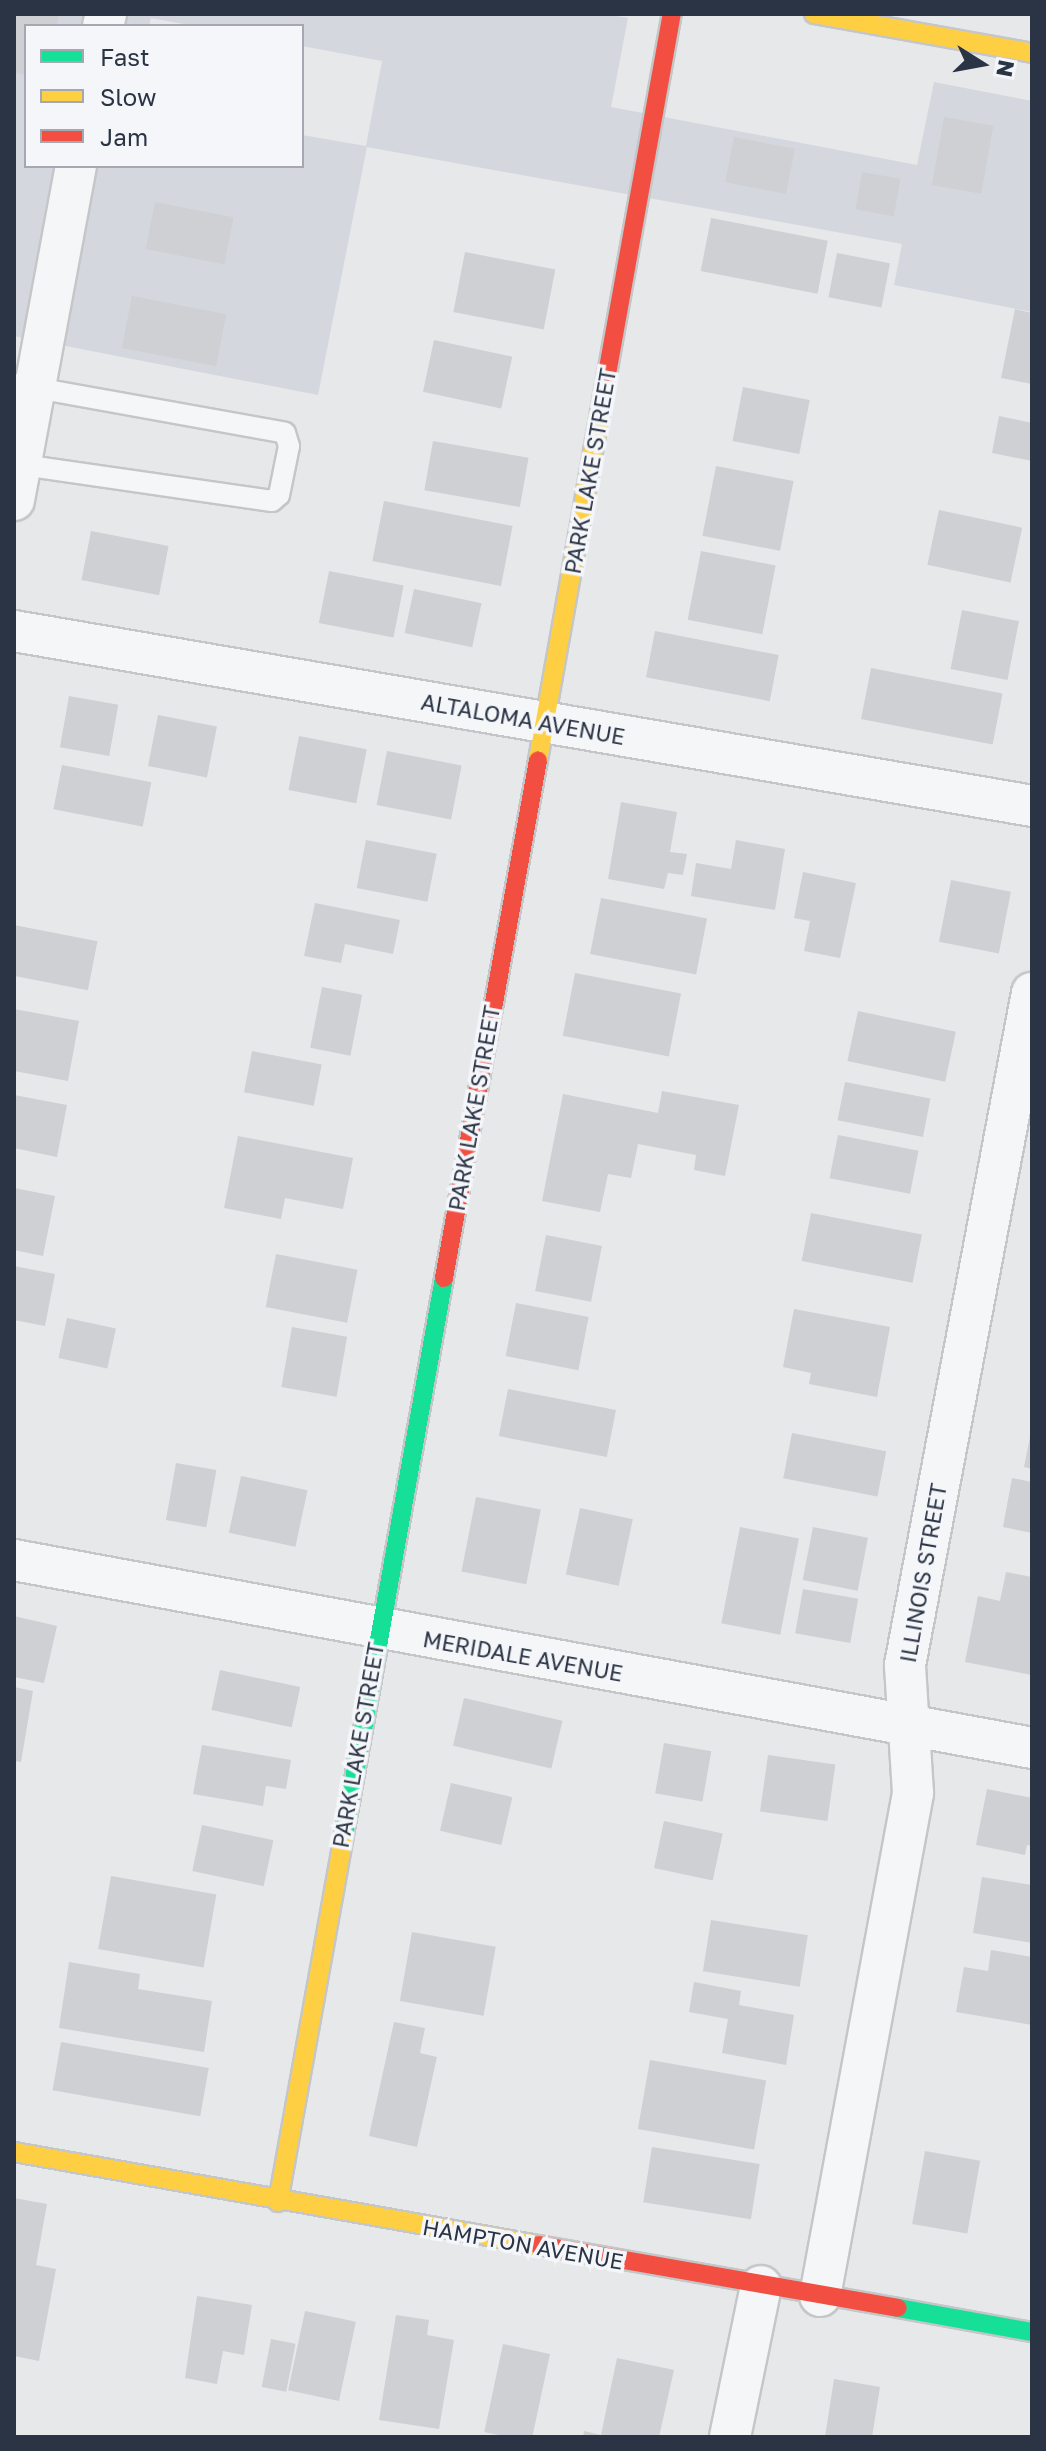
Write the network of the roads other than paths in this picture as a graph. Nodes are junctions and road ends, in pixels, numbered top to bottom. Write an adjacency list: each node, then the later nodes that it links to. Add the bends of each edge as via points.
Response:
1 (672, 14): 8 (street, PARK LAKE STREET)
2 (829, 15): 3 (street)
3 (1032, 53)
4 (76, 168): 5 (street)
5 (24, 387): 6 (street); 6 (lane, via 285,433 289,446 279,495 272,501)
6 (16, 476)
7 (14, 631): 8 (street, ALTALOMA AVENUE)
8 (545, 723): 9 (street, ALTALOMA AVENUE); 12 (street, PARK LAKE STREET)
9 (1032, 806)
10 (1032, 993): 13 (street, ILLINOIS STREET, via 905,1665)
11 (14, 1560): 12 (street, MERIDALE AVENUE)
12 (378, 1630): 13 (street, MERIDALE AVENUE); 16 (street, PARK LAKE STREET)
13 (906, 1726): 14 (street, MERIDALE AVENUE); 18 (street, ILLINOIS STREET, via 913,1793)
14 (1032, 1748)
15 (14, 2152): 16 (street, HAMPTON AVENUE)
16 (278, 2202): 17 (street, HAMPTON AVENUE)
17 (761, 2286): 18 (street, HAMPTON AVENUE); 20 (street)
18 (820, 2296): 19 (street, HAMPTON AVENUE)
19 (1032, 2332)
20 (730, 2437)

